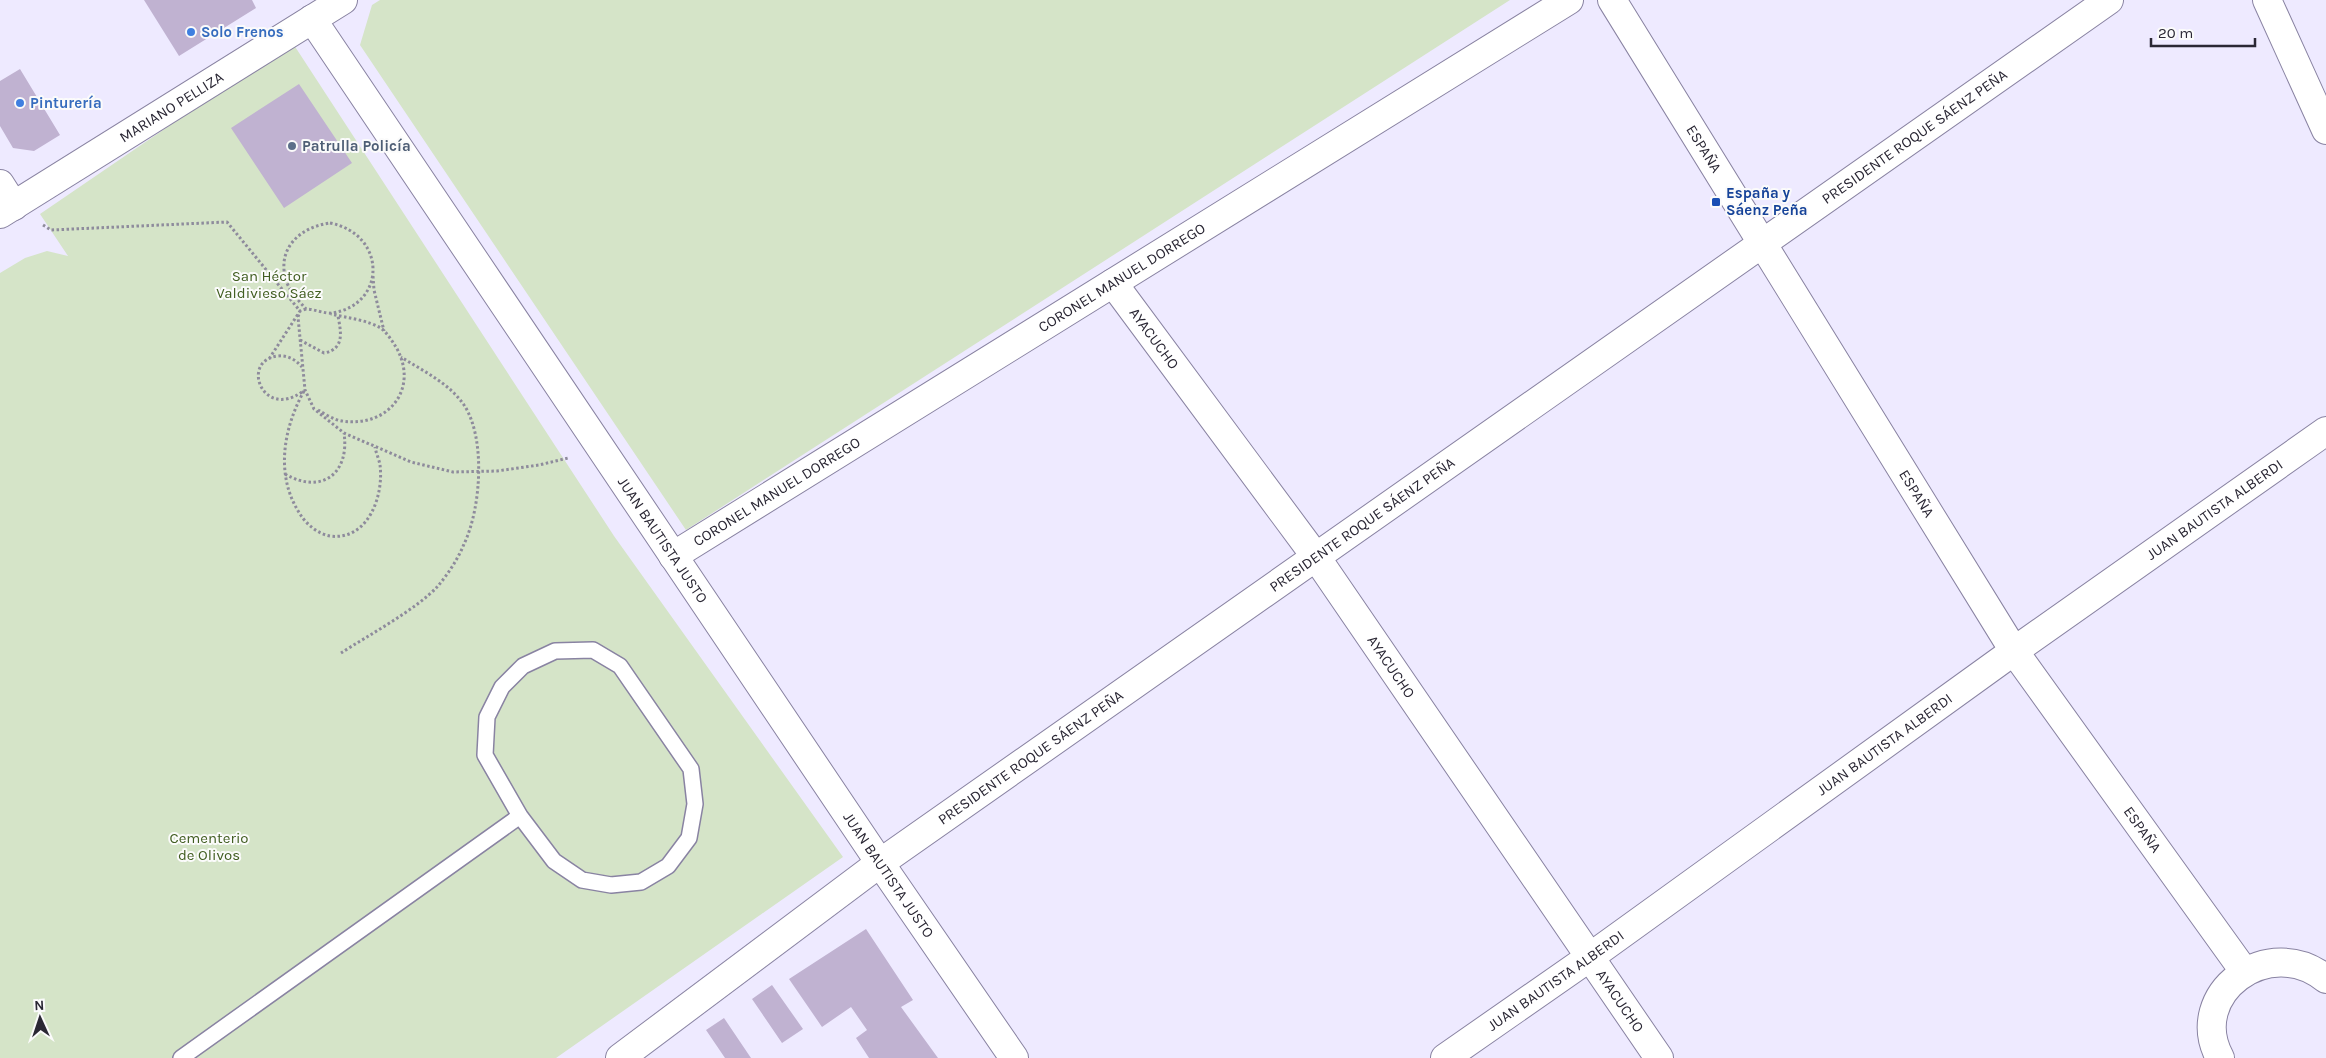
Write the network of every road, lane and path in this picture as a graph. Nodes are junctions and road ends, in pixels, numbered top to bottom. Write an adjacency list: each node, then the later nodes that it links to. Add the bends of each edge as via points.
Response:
1 (343, 0): 6 (street, MARIANO PELLIZA)
2 (1569, 0): 11 (street, CORONEL MANUEL DORREGO)
3 (1612, 0): 9 (street, ESPAÑA)
4 (2109, 0): 9 (street, PRESIDENTE ROQUE SÁENZ PEÑA)
5 (2267, 0): 7 (street)
6 (312, 19): 8 (street, MARIANO PELLIZA); 26 (street, JUAN BAUTISTA JUSTO)
7 (2326, 130)
8 (4, 201): 13 (path, via 51,230 227,222)
9 (1763, 242): 30 (street, PRESIDENTE ROQUE SÁENZ PEÑA); 31 (street, ESPAÑA)
10 (373, 272): 12 (path, via 367,244 357,233 330,223 316,225 292,242 284,270 288,284); 14 (path, via 361,299 349,308); 16 (path)
11 (1113, 283): 29 (street, CORONEL MANUEL DORREGO); 30 (street, AYACUCHO)
12 (306, 308): 13 (path); 14 (path)
13 (300, 311): 17 (path); 19 (path)
14 (331, 314): 15 (path)
15 (338, 316): 16 (path); 17 (path, via 341,335 334,350 324,353)
16 (384, 330): 18 (path)
17 (300, 340): 20 (path)
18 (401, 357): 22 (path, via 405,369 404,384 399,398 384,413 361,421 341,421); 27 (path, via 441,382 464,404 476,432)
19 (269, 358): 20 (path, via 283,356 297,360); 21 (path, via 258,377 268,396 283,400)
20 (302, 367): 21 (path)
21 (305, 390): 22 (path); 28 (path, via 288,426 284,449)
22 (314, 409): 24 (path)
23 (2326, 431): 31 (street, JUAN BAUTISTA ALBERDI)
24 (344, 433): 25 (path); 28 (path, via 346,448 342,463 334,474 322,482 305,483)
25 (375, 447): 27 (path, via 410,462 453,472); 28 (path, via 380,465 376,502 371,516 352,533 330,536 305,522 287,491)
26 (603, 451): 27 (path, via 539,465); 29 (street, JUAN BAUTISTA JUSTO)
27 (478, 471): 32 (path, via 477,491 465,544 437,587)
28 (285, 474)
29 (674, 556): 34 (street, JUAN BAUTISTA JUSTO)
30 (1316, 557): 34 (street, PRESIDENTE ROQUE SÁENZ PEÑA); 35 (street, AYACUCHO)
31 (2014, 651): 35 (street, JUAN BAUTISTA ALBERDI); 36 (street, ESPAÑA)
32 (341, 652)
33 (520, 816): 33 (lane, via 554,861 582,880 611,885 641,882 668,866 689,838 695,804 691,769 620,666 593,650 555,651 523,666 502,687 487,717 485,755); 38 (lane)
34 (880, 863): 39 (street, PRESIDENTE ROQUE SÁENZ PEÑA); 40 (street, JUAN BAUTISTA JUSTO)
35 (1590, 957): 41 (street, JUAN BAUTISTA ALBERDI); 42 (street, AYACUCHO)
36 (2244, 971): 37 (street, via 2264,963 2286,961 2307,966); 43 (street, via 2228,986 2216,1006 2212,1027 2215,1050)
37 (2326, 979)
38 (181, 1058)
39 (620, 1058)
40 (1014, 1058)
41 (1444, 1058)
42 (1659, 1058)
43 (2220, 1058)

